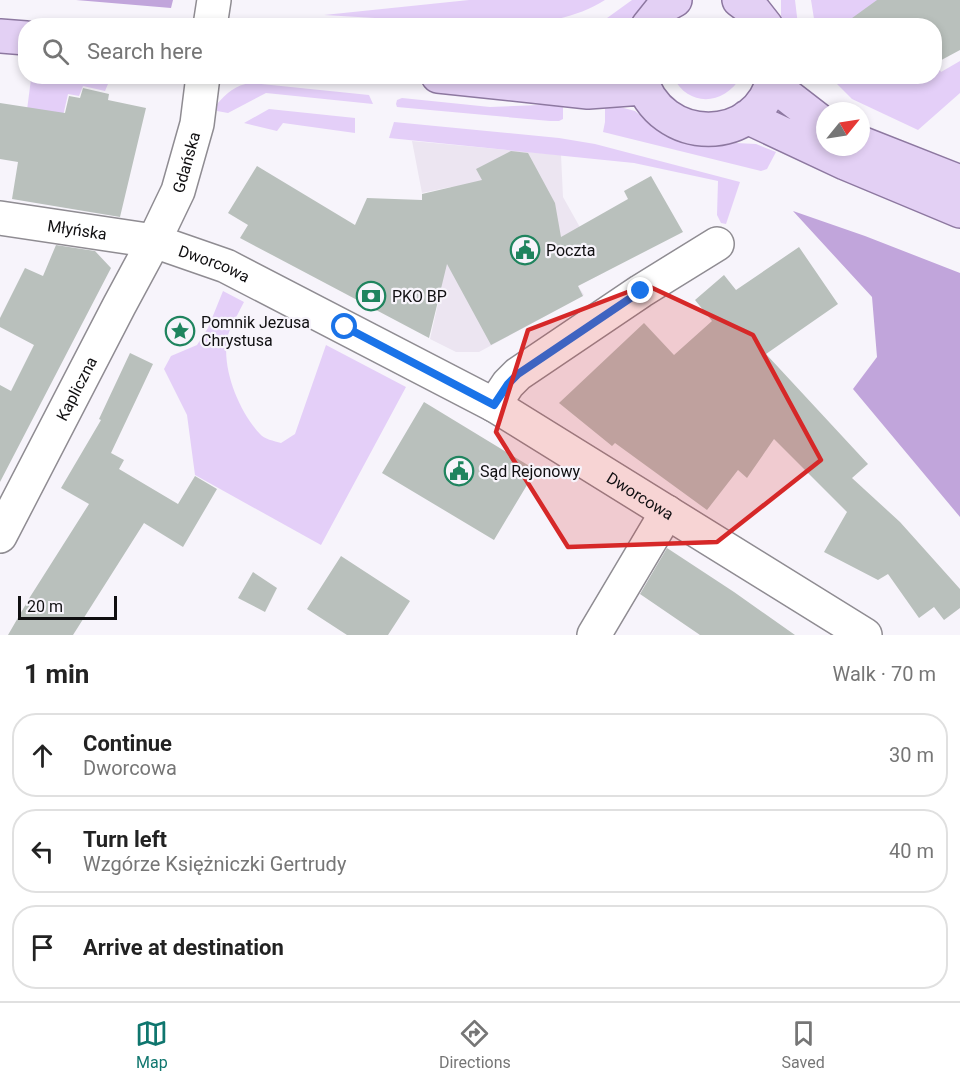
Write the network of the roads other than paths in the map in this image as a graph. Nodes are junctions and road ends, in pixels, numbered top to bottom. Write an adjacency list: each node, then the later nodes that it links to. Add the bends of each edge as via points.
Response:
1 (214, 0): 3 (street)
2 (675, 0): 4 (main road)
3 (211, 18)
4 (654, 18)
5 (0, 36): 6 (main road)
6 (18, 37)
7 (202, 84): 19 (street, Gdańska, via 197,123 178,191)
8 (546, 84): 9 (main road, via 588,92)
9 (630, 84)
10 (642, 84): 13 (main road, via 654,105 669,119 688,128 708,130)
11 (771, 84): 13 (main road, via 762,102)
12 (778, 84): 14 (main road)
13 (747, 117): 17 (main road)
14 (816, 117)
15 (870, 147): 16 (main road)
16 (960, 182)
17 (960, 211)
18 (0, 218): 19 (street, Młyńska)
19 (154, 241): 21 (street, Dworcowa, via 226,266); 23 (street, Kapliczna)
20 (717, 244): 21 (street, via 518,374)
21 (494, 405): 22 (street, Dworcowa)
22 (667, 512): 24 (street); 25 (street, Dworcowa)
23 (0, 536)
24 (594, 635)
25 (865, 635)

